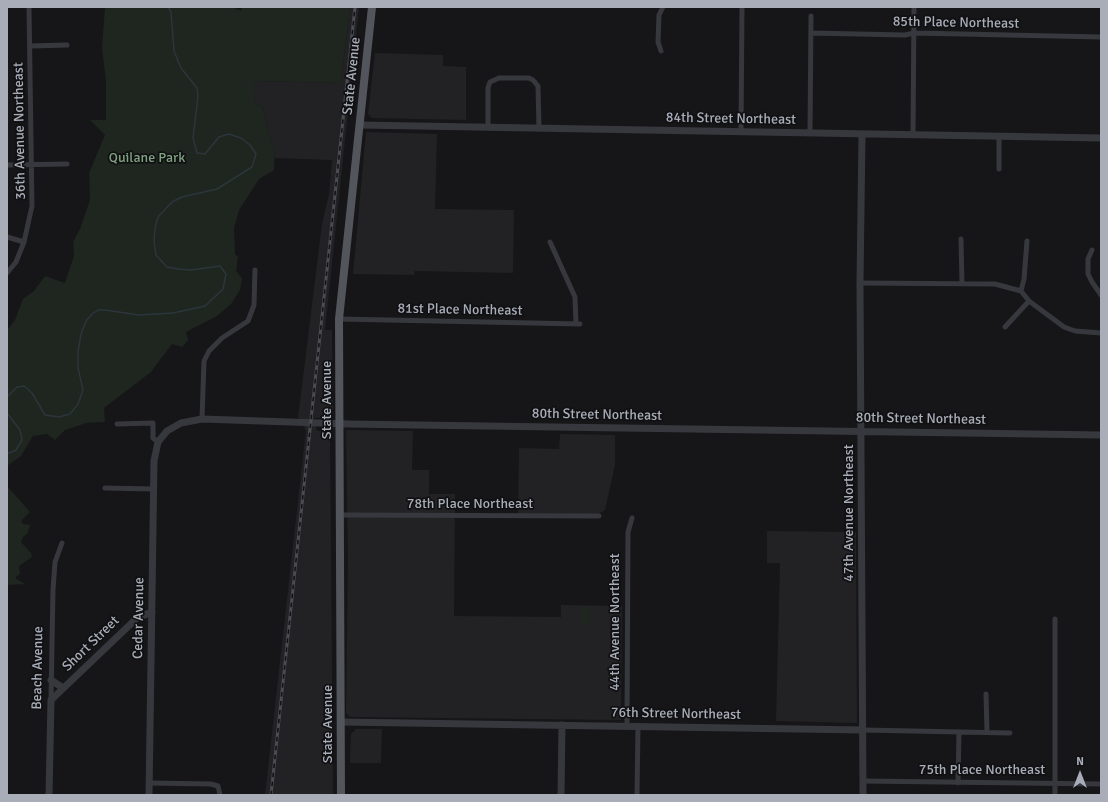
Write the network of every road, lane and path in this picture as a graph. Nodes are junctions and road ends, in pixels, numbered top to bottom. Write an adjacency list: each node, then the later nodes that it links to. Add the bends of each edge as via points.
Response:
1 (29, 7): 11 (street, 36th Avenue Northeast)
2 (372, 7): 13 (main road, State Avenue)
3 (663, 7): 12 (street, via 659,15 658,42)
4 (742, 7): 16 (street)
5 (914, 7): 8 (street)
6 (812, 16): 7 (street)
7 (811, 33): 8 (street, 85th Place Northeast); 17 (street)
8 (914, 33): 9 (street, 85th Place Northeast); 19 (street)
9 (1101, 37)
10 (67, 45): 11 (street)
11 (31, 46): 22 (street, 36th Avenue Northeast)
12 (661, 52)
13 (360, 125): 14 (street, 84th Street Northeast); 39 (main road, State Avenue)
14 (488, 128): 15 (street, 84th Street Northeast); 15 (street, via 488,88 493,80 499,78 533,80 539,90)
15 (539, 128): 16 (street, 84th Street Northeast)
16 (741, 132): 17 (street, 84th Street Northeast)
17 (810, 133): 18 (street, 84th Street Northeast)
18 (862, 135): 19 (street, 84th Street Northeast); 34 (street, 47th Avenue Northeast)
19 (913, 135): 20 (street, 84th Street Northeast)
20 (1000, 136): 21 (street, 84th Street Northeast); 25 (street)
21 (1101, 138)
22 (33, 164): 23 (street); 24 (street); 29 (street, 36th Avenue Northeast, via 32,206)
23 (67, 164)
24 (7, 165)
25 (999, 169)
26 (7, 237): 29 (street)
27 (961, 239): 35 (street)
28 (1027, 241): 36 (street)
29 (24, 242): 33 (street, 36th Avenue Northeast, via 16,262)
30 (550, 242): 39 (street, 81st Place Northeast, via 575,296 578,324)
31 (1092, 250): 37 (street, via 1088,259 1088,274)
32 (255, 270): 42 (street, via 254,305 248,322 222,338 209,351 204,361)
33 (7, 273)
34 (860, 283): 35 (street); 45 (street, 47th Avenue Northeast)
35 (962, 283): 36 (street, via 994,284)
36 (1021, 291): 38 (street)
37 (1101, 295)
38 (1029, 301): 40 (street); 41 (street, via 1075,331)
39 (339, 319): 44 (main road, State Avenue)
40 (1006, 327)
41 (1101, 333)
42 (202, 419): 44 (street, 80th Street Northeast); 47 (street, 80th Street Northeast, via 174,426)
43 (117, 424): 47 (street, via 153,423 153,438)
44 (340, 424): 45 (street, 80th Street Northeast); 50 (main road, State Avenue)
45 (862, 431): 46 (street, 80th Street Northeast); 64 (street, 47th Avenue Northeast)
46 (1101, 435)
47 (158, 442): 49 (street, Cedar Avenue)
48 (105, 488): 49 (street)
49 (153, 489): 54 (street, Cedar Avenue)
50 (340, 515): 51 (street, 78th Place Northeast); 60 (main road, State Avenue)
51 (598, 516)
52 (632, 518): 62 (street, 44th Avenue Northeast, via 628,532)
53 (62, 542): 56 (street, Beach Avenue, via 54,569)
54 (152, 612): 57 (street, Short Street, via 137,618); 69 (street, Cedar Avenue)
55 (1055, 619): 71 (street)
56 (51, 680): 57 (street); 59 (street, Beach Avenue)
57 (63, 688): 59 (street, Short Street)
58 (986, 694): 66 (street)
59 (51, 700): 73 (street, Beach Avenue)
60 (341, 722): 61 (street, 76th Street Northeast); 76 (main road, State Avenue)
61 (562, 725): 62 (street, 76th Street Northeast); 77 (street)
62 (627, 726): 63 (street, 76th Street Northeast)
63 (638, 727): 64 (street, 76th Street Northeast); 78 (street)
64 (863, 730): 65 (street, 76th Street Northeast); 68 (street, 47th Avenue Northeast)
65 (959, 732): 66 (street, 76th Street Northeast); 70 (street)
66 (987, 732): 67 (street, 76th Street Northeast)
67 (1010, 732)
68 (863, 781): 70 (street, 75th Place Northeast); 79 (street, 47th Avenue Northeast)
69 (149, 783): 74 (street, Cedar Avenue); 75 (street, via 211,784 218,786)
70 (958, 783): 71 (street, 75th Place Northeast)
71 (1054, 783): 72 (street, 75th Place Northeast); 80 (street)
72 (1101, 784)
73 (49, 795)
74 (148, 795)
75 (220, 795)
76 (341, 795)
77 (561, 795)
78 (637, 795)
79 (863, 795)
80 (1055, 795)

